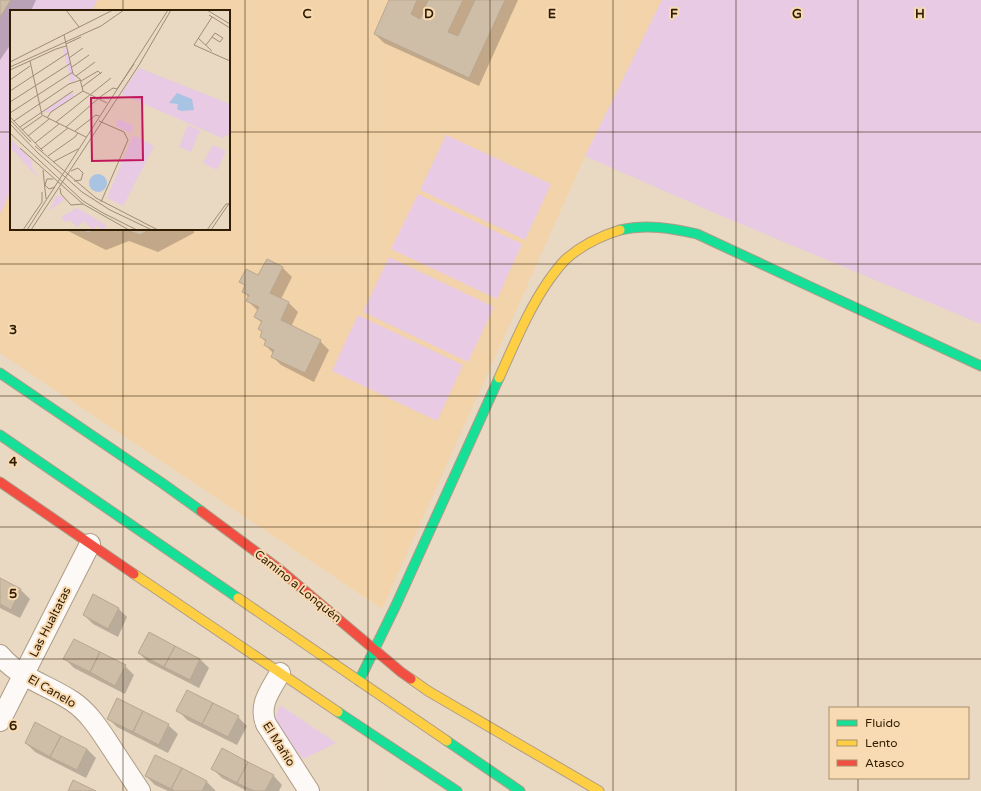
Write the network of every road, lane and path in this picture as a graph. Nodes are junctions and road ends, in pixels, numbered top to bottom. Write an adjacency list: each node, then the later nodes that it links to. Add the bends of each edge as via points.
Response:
1 (981, 366): 6 (main road, via 697,234 678,229 640,227 613,232 593,240 565,260 532,307)
2 (0, 373): 6 (main road, Camino a Lonquén, via 221,525 279,569)
3 (0, 435): 10 (main road)
4 (0, 482): 5 (main road)
5 (90, 544): 8 (main road); 9 (street, Las Hualtatas)
6 (376, 651): 10 (main road); 16 (main road, Camino a Lonquén, via 428,691)
7 (0, 656): 9 (street, El Canelo)
8 (280, 673): 13 (street, El Mañío, via 265,701 262,713 266,724); 14 (main road)
9 (24, 675): 11 (street, Las Hualtatas); 12 (street, El Canelo, via 72,701 83,710 97,725)
10 (359, 681): 15 (main road)
11 (0, 721)
12 (140, 791)
13 (309, 791)
14 (457, 791)
15 (520, 791)
16 (599, 791)

